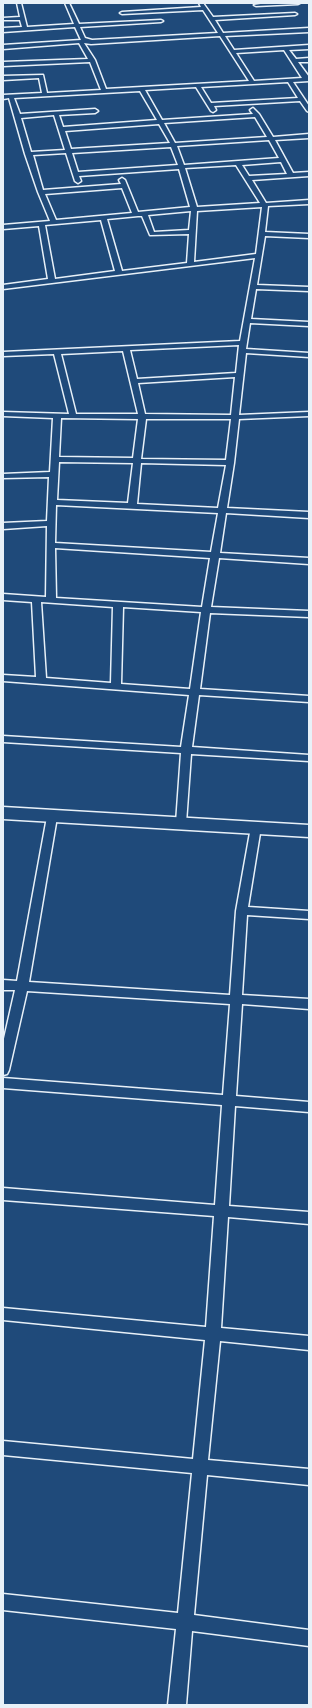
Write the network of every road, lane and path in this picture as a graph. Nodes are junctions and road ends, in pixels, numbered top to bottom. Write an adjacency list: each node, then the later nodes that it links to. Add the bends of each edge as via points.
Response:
1 (18, 3): 10 (street)
2 (67, 3): 16 (street)
3 (298, 3): 5 (street)
4 (255, 4): 5 (street); 9 (street)
5 (287, 4): 8 (street)
6 (203, 6): 7 (street); 12 (street)
7 (156, 11): 14 (street, via 121,10); 14 (street, via 163,24)
8 (295, 14): 9 (street); 13 (street)
9 (264, 16): 12 (street)
10 (21, 18): 11 (street); 17 (street)
11 (3, 19)
12 (212, 19): 21 (street)
13 (300, 19)
14 (126, 23): 16 (street)
15 (304, 24): 19 (street)
16 (77, 26): 17 (street); 23 (street)
17 (25, 29): 18 (street)
18 (3, 30)
19 (309, 30): 21 (street)
20 (166, 32): 22 (street)
21 (223, 34): 22 (street); 27 (street)
22 (168, 38): 23 (street)
23 (83, 41): 24 (street); 28 (street)
24 (3, 47)
25 (309, 47): 26 (street)
26 (286, 48): 27 (street); 30 (street)
27 (234, 52): 37 (street)
28 (92, 60): 31 (street); 40 (street)
29 (309, 60): 30 (street)
30 (295, 61): 35 (street)
31 (38, 63): 32 (street); 33 (street)
32 (3, 64)
33 (41, 76): 34 (street); 42 (street)
34 (3, 78)
35 (308, 79): 36 (street)
36 (289, 80): 37 (street); 46 (street)
37 (253, 82): 38 (street)
38 (197, 85): 39 (street); 49 (street)
39 (141, 88): 40 (street); 56 (street)
40 (104, 90): 41 (street)
41 (88, 91): 42 (street); 45 (street)
42 (45, 94): 43 (street)
43 (11, 96): 44 (street); 53 (street)
44 (3, 97)
45 (90, 98)
46 (302, 100): 47 (street); 50 (street)
47 (248, 103): 49 (street); 52 (street)
48 (93, 104): 54 (street)
49 (210, 105): 55 (street)
50 (309, 110)
51 (56, 113): 53 (street); 54 (street); 57 (street)
52 (257, 115): 55 (street); 59 (street)
53 (18, 116): 62 (street)
54 (98, 118): 56 (street); 57 (street)
55 (219, 118): 56 (street)
56 (159, 122): 60 (street)
57 (62, 129): 61 (street)
58 (309, 136): 59 (street)
59 (271, 138): 60 (street); 63 (street)
60 (173, 144): 61 (street); 65 (street)
61 (69, 151): 62 (street); 67 (street)
62 (28, 154): 73 (street)
63 (282, 160): 64 (street); 69 (street)
64 (238, 163): 65 (street); 70 (street)
65 (182, 167): 66 (street); 76 (street)
66 (118, 172): 67 (street); 71 (street)
67 (76, 174): 72 (street)
68 (309, 174): 69 (street)
69 (291, 176): 70 (street)
70 (249, 178): 75 (street)
71 (124, 186): 72 (street); 78 (street)
72 (80, 188): 73 (street)
73 (40, 192): 80 (street)
74 (309, 202): 75 (street)
75 (265, 206): 76 (street); 84 (street)
76 (194, 209): 77 (street); 83 (street)
77 (144, 214): 78 (street); 83 (street, via 152,234)
78 (136, 215): 79 (street)
79 (104, 218): 80 (street); 88 (street)
80 (54, 222): 81 (street)
81 (42, 224): 82 (street); 89 (street)
82 (3, 227)
83 (192, 232): 87 (street)
84 (262, 234): 85 (street); 86 (street)
85 (309, 236)
86 (259, 256): 87 (street); 91 (street)
87 (190, 264): 88 (street)
88 (119, 272): 89 (street)
89 (52, 281): 90 (street)
90 (3, 287)
91 (253, 287): 92 (street); 93 (street)
92 (309, 289)
93 (247, 321): 94 (street); 95 (street)
94 (309, 324)
95 (242, 347): 96 (street); 99 (street); 100 (street)
96 (126, 348): 97 (street); 101 (street)
97 (57, 352): 98 (street); 106 (street)
98 (3, 354)
99 (309, 355)
100 (239, 375): 101 (street); 108 (street)
101 (133, 381): 107 (street)
102 (3, 405): 103 (street)
103 (4, 414): 105 (street)
104 (309, 414): 108 (street)
105 (57, 416): 106 (street); 109 (street)
106 (73, 416): 107 (street)
107 (142, 416): 108 (street); 110 (street)
108 (236, 417): 111 (street)
109 (54, 459): 110 (street); 112 (street)
110 (138, 460): 111 (street); 115 (street)
111 (230, 463): 116 (street)
112 (54, 474): 113 (street); 114 (street)
113 (3, 476)
114 (53, 502): 115 (street); 118 (street)
115 (132, 507): 116 (street)
116 (223, 510): 117 (street); 121 (street)
117 (309, 515)
118 (51, 523): 119 (street); 120 (street)
119 (3, 526)
120 (51, 545): 121 (street); 125 (street)
121 (214, 556): 122 (street); 127 (street)
122 (309, 561)
123 (3, 597): 124 (street)
124 (36, 599): 125 (street); 130 (street)
125 (51, 600): 126 (street)
126 (118, 604): 127 (street); 131 (street)
127 (206, 610): 128 (street); 132 (street)
128 (309, 614)
129 (3, 678): 130 (street)
130 (41, 680): 131 (street)
131 (116, 686): 132 (street)
132 (194, 692): 133 (street); 135 (street)
133 (309, 699)
134 (3, 739): 135 (street)
135 (186, 751): 136 (street); 139 (street)
136 (309, 758)
137 (3, 813): 138 (highway)
138 (52, 816): 139 (highway); 145 (street)
139 (181, 823): 140 (highway)
140 (256, 827): 141 (highway); 142 (street)
141 (309, 831)
142 (242, 911): 143 (street); 146 (street)
143 (309, 915)
144 (3, 985): 145 (street)
145 (22, 986): 146 (street); 148 (street)
146 (236, 999): 147 (street); 150 (street)
147 (309, 1004)
148 (3, 1070)
149 (3, 1082): 150 (street)
150 (230, 1100): 151 (street); 153 (street)
151 (309, 1106)
152 (3, 1194): 153 (street)
153 (222, 1213): 154 (street); 156 (street)
154 (309, 1218)
155 (3, 1314): 156 (street)
156 (212, 1334): 157 (street); 159 (street)
157 (309, 1343)
158 (3, 1448): 159 (street)
159 (199, 1468): 160 (street); 162 (street)
160 (309, 1477)
161 (3, 1602): 162 (street)
162 (186, 1622): 163 (street); 164 (street)
163 (309, 1638)
164 (177, 1705)

